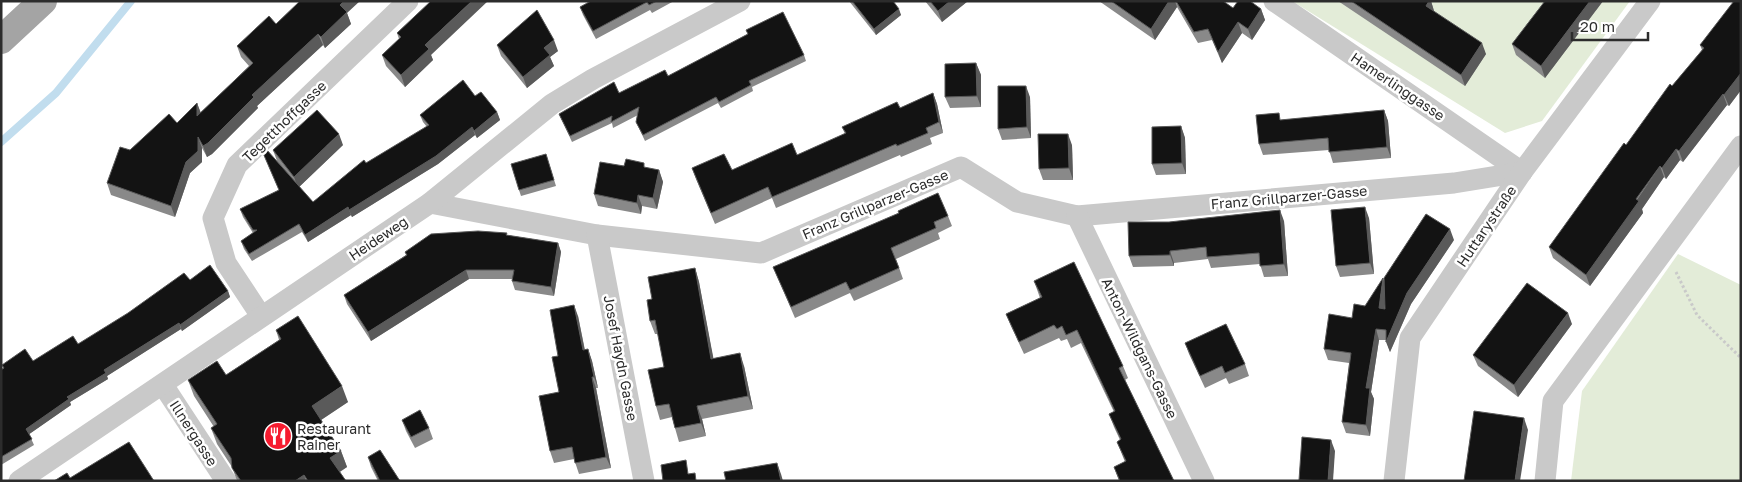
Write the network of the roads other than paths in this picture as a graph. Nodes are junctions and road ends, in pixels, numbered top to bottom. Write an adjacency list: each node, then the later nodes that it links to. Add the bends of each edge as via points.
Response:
1 (43, 1): 6 (main road)
2 (408, 1): 12 (street, Tegetthoffgasse, via 237,165 213,218 226,263)
3 (740, 1): 9 (street, Heideweg, via 552,104)
4 (1274, 1): 8 (street, Hamerlinggasse)
5 (1650, 1): 8 (street, Huttarystraße)
6 (1, 40)
7 (1741, 146): 19 (street, via 1553,401)
8 (1522, 172): 10 (street, Franz Grillparzer-Gasse, via 1454,183); 18 (street, Huttarystraße, via 1410,338)
9 (430, 203): 11 (street, Franz Grillparzer-Gasse); 12 (street, Heideweg)
10 (1077, 216): 11 (street, Franz Grillparzer-Gasse, via 1017,202 961,167 762,253); 17 (street, Anton-Wildgans-Gasse)
11 (597, 235): 16 (street, Josef Haydn Gasse)
12 (262, 316): 13 (street, Heideweg)
13 (163, 385): 14 (street, Heideweg); 15 (street, Illnergasse)
14 (19, 481)
15 (226, 481)
16 (644, 481)
17 (1204, 481)
18 (1394, 481)
19 (1545, 481)

